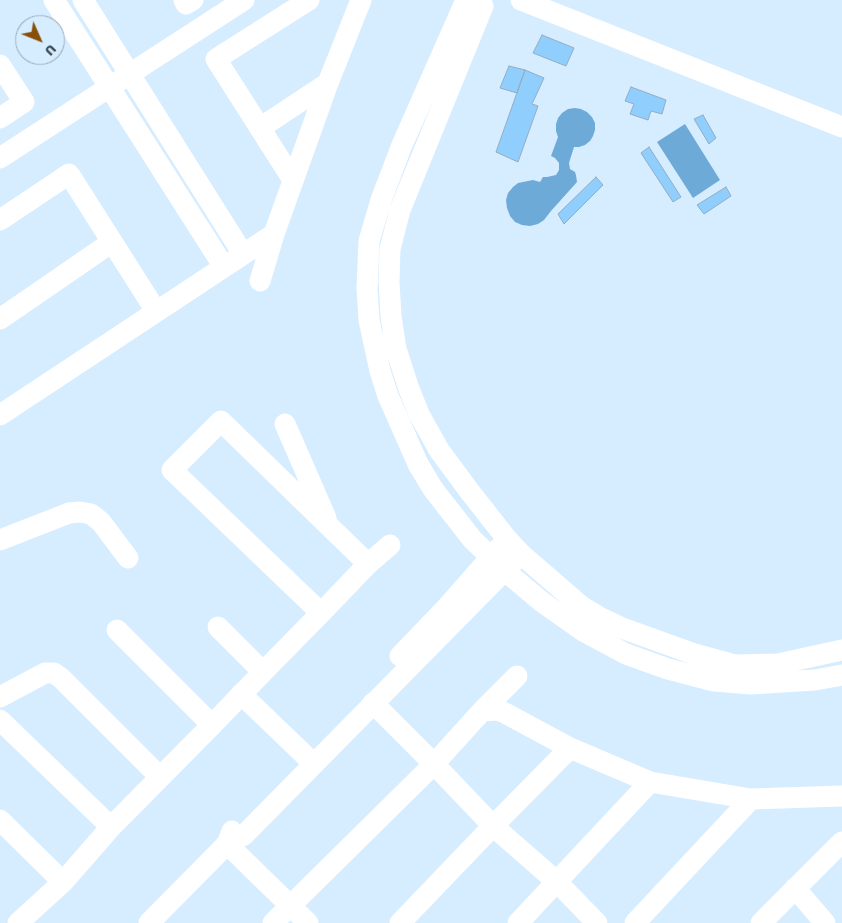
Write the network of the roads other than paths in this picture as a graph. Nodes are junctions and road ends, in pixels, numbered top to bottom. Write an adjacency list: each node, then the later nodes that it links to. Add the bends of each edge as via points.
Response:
1 (54, 0): 13 (street)
2 (83, 0): 11 (street)
3 (184, 0): 4 (street, via 186,4)
4 (193, 0)
5 (244, 0): 11 (street)
6 (309, 0): 18 (street, via 216,59)
7 (361, 0): 12 (street)
8 (521, 0): 17 (street)
9 (478, 1): 14 (street); 15 (street)
10 (0, 66): 16 (street, via 24,102)
11 (130, 74): 13 (street); 24 (street)
12 (328, 83): 18 (street); 20 (street)
13 (109, 87): 19 (street); 25 (street)
14 (419, 106): 15 (street); 37 (street, via 369,241 367,288 370,320 388,396 418,464 472,539)
15 (438, 116): 34 (street, via 400,210 390,249 391,316 396,349 408,389 439,450)
16 (0, 118)
17 (842, 127)
18 (260, 128): 20 (street)
19 (0, 158)
20 (293, 180): 22 (street)
21 (0, 220): 23 (street, via 69,174)
22 (274, 234): 24 (street); 26 (street)
23 (112, 242): 27 (street); 28 (street)
24 (243, 254): 25 (street)
25 (224, 267): 27 (street)
26 (260, 281)
27 (156, 312): 29 (street)
28 (0, 319)
29 (0, 415)
30 (285, 424): 31 (street)
31 (330, 526): 36 (street); 39 (street, via 221,421 172,470)
32 (0, 540): 35 (street, via 69,513 80,512 91,514 101,522)
33 (390, 545): 36 (street)
34 (514, 546): 37 (street); 43 (street, via 581,606 601,618)
35 (128, 558)
36 (368, 564): 39 (street)
37 (497, 564): 38 (street); 47 (street, via 583,631 626,654)
38 (453, 611): 50 (street); 55 (street)
39 (321, 613): 44 (street)
40 (218, 627): 44 (street)
41 (117, 630): 53 (street)
42 (842, 650): 43 (street, via 778,664 735,665)
43 (717, 660): 47 (street)
44 (263, 672): 48 (street)
45 (842, 675): 47 (street, via 751,684)
46 (517, 676): 51 (street)
47 (714, 682)
48 (241, 694): 53 (street); 55 (street)
49 (0, 697): 57 (street, via 44,673 54,673)
50 (373, 703): 55 (street); 56 (street)
51 (482, 712): 54 (street, via 497,710 505,713); 56 (street)
52 (0, 720): 63 (street)
53 (212, 725): 57 (street)
54 (570, 748): 58 (street); 62 (street)
55 (310, 760): 65 (street, via 244,835)
56 (434, 764): 62 (street); 69 (street)
57 (160, 777): 63 (street)
58 (650, 782): 60 (street); 67 (street)
59 (842, 796): 60 (street)
60 (751, 798): 77 (street)
61 (2, 826): 66 (street)
62 (493, 826): 67 (street); 74 (street)
63 (110, 827): 66 (street)
64 (842, 842): 68 (street)
65 (227, 844): 69 (street); 71 (street)
66 (63, 882): 70 (street)
67 (557, 882): 75 (street); 76 (street)
68 (795, 888): 78 (street); 79 (street)
69 (290, 906): 72 (street); 73 (street)
70 (30, 919)
71 (149, 923)
72 (273, 923)
73 (308, 923)
74 (400, 923)
75 (518, 923)
76 (597, 923)
77 (635, 923)
78 (761, 923)
79 (825, 923)

